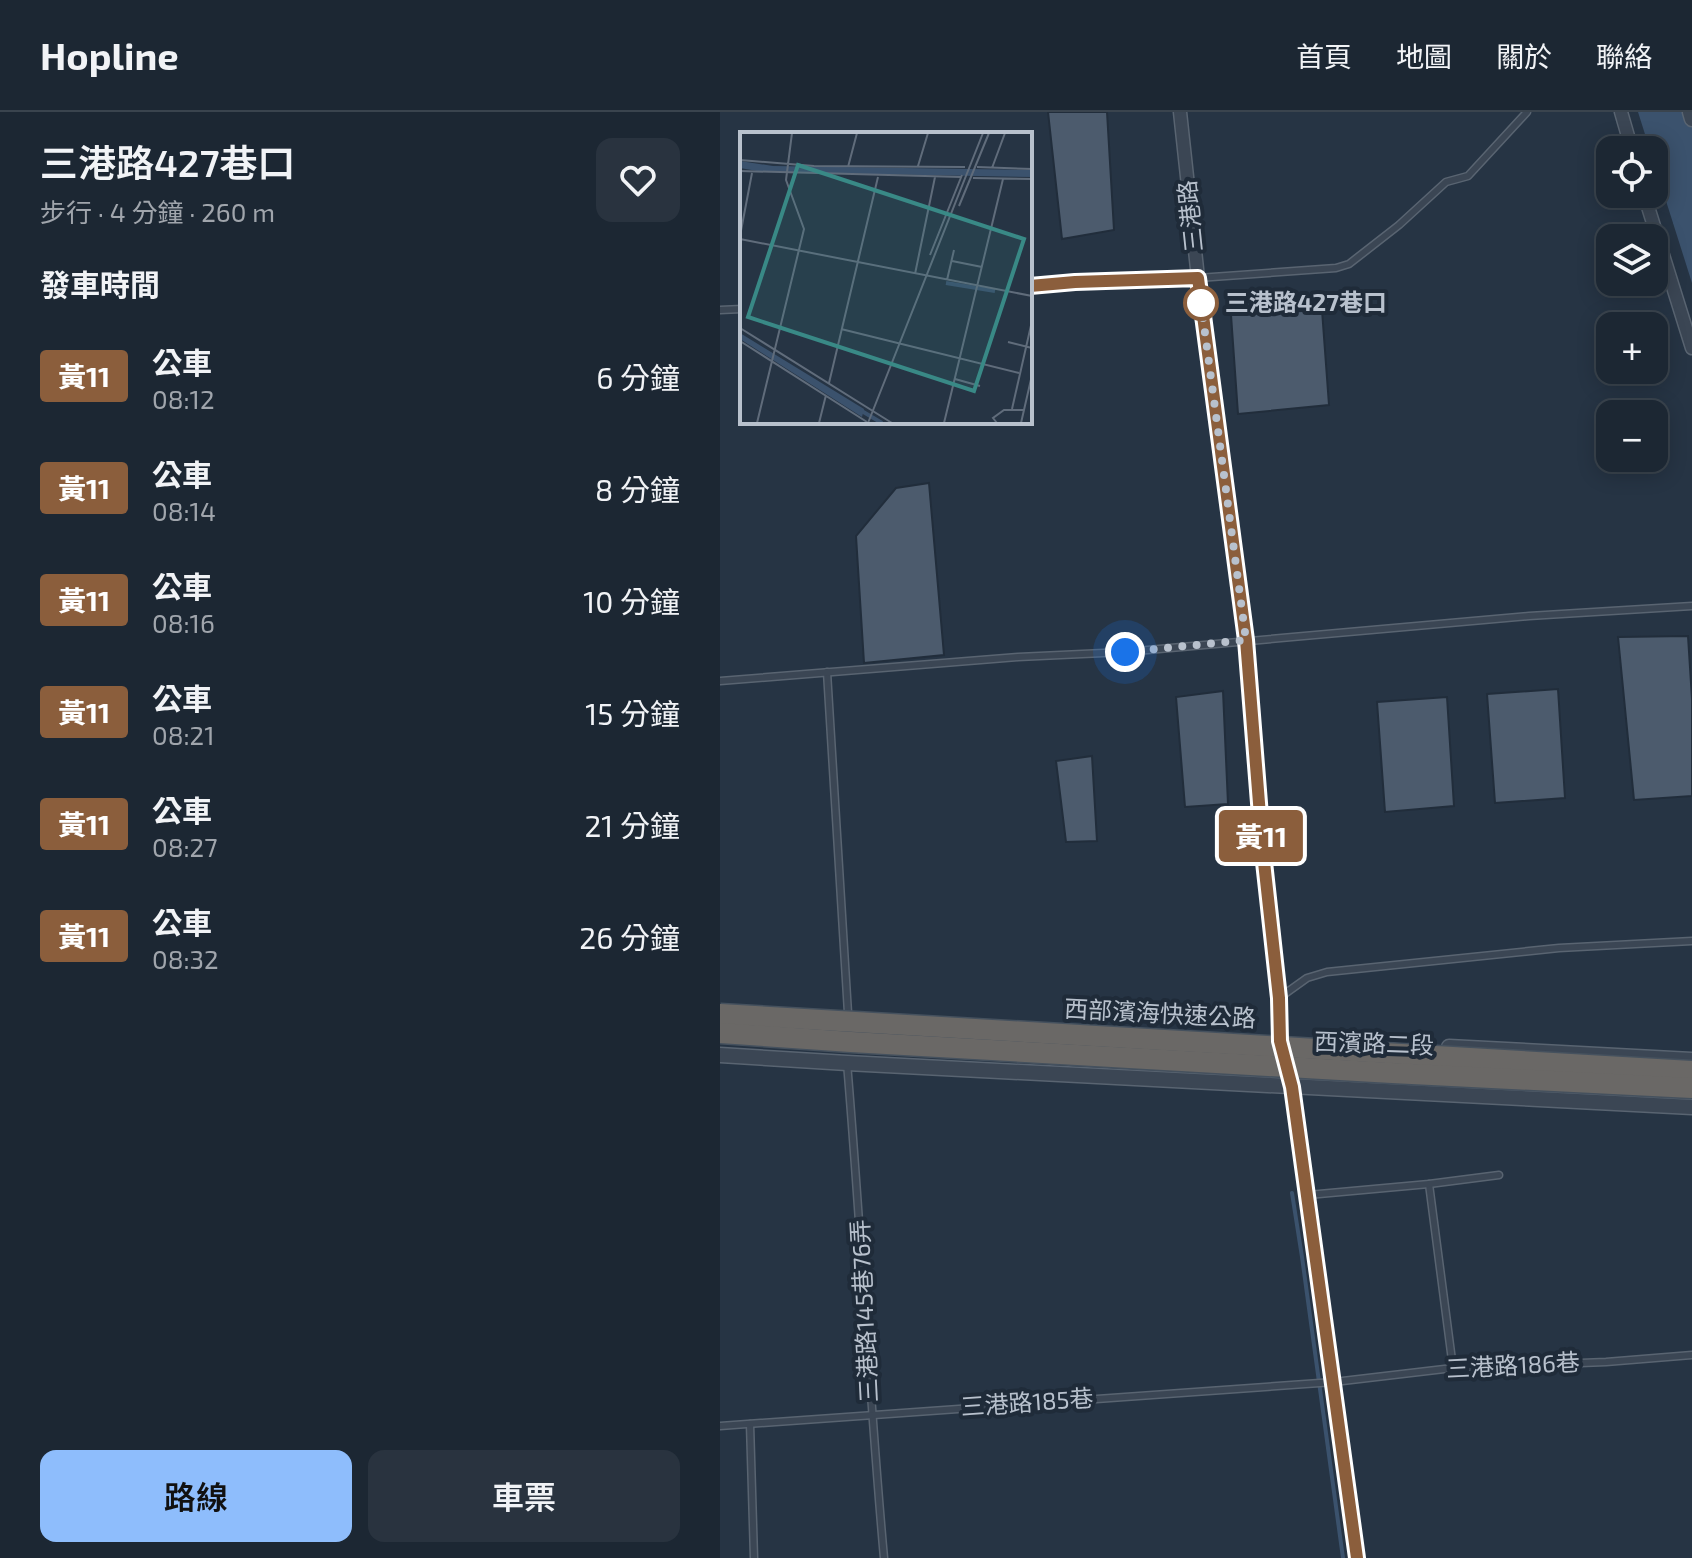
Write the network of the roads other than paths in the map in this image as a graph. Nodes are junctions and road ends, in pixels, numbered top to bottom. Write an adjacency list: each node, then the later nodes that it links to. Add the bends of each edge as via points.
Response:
1 (1180, 112): 8 (street, 三港路)
2 (1527, 112): 8 (lane, via 1468,176 1446,182 1349,264)
3 (1621, 112): 6 (street)
4 (1690, 112): 5 (street)
5 (1692, 119)
6 (1628, 136)
7 (1648, 208): 12 (street)
8 (1198, 278): 9 (lane); 14 (street, 三港路)
9 (1032, 286)
10 (740, 309): 11 (lane)
11 (720, 310)
12 (1692, 348)
13 (1692, 606): 14 (lane)
14 (1246, 640): 15 (lane); 18 (street, 三港路)
15 (827, 672): 16 (lane); 20 (lane)
16 (720, 681)
17 (1692, 941): 18 (lane, via 1559,948 1327,972 1307,978)
18 (1279, 998): 23 (street, 三港路)
19 (720, 1004): 20 (street, 西濱路二段)
20 (848, 1013): 23 (street, 西濱路二段); 26 (street)
21 (720, 1014): 27 (highway, 西部濱海快速公路, bridge)
22 (720, 1033): 29 (highway, 西部濱海快速公路, bridge)
23 (1280, 1041): 25 (street, 西濱路二段); 28 (street, 三港路)
24 (720, 1055): 26 (street, 西濱路二段)
25 (1692, 1060)
26 (847, 1063): 28 (street, 西濱路二段); 37 (lane, 三港路145巷76弄)
27 (1692, 1071)
28 (1292, 1087): 30 (street, 西濱路二段); 33 (street, 三港路)
29 (1692, 1088)
30 (1692, 1107)
31 (1499, 1175): 32 (lane)
32 (1429, 1184): 33 (lane); 35 (lane)
33 (1308, 1195): 36 (street, 三港路)
34 (1692, 1355): 35 (lane, 三港路186巷)
35 (1453, 1368): 36 (lane, 三港路186巷)
36 (1334, 1382): 37 (lane, 三港路185巷); 42 (street, 三港路)
37 (871, 1416): 38 (lane, 三港路185巷); 41 (lane, 三港路145巷76弄)
38 (750, 1424): 39 (lane, 三港路185巷); 40 (lane)
39 (720, 1426)
40 (754, 1558)
41 (884, 1558)
42 (1357, 1558)

